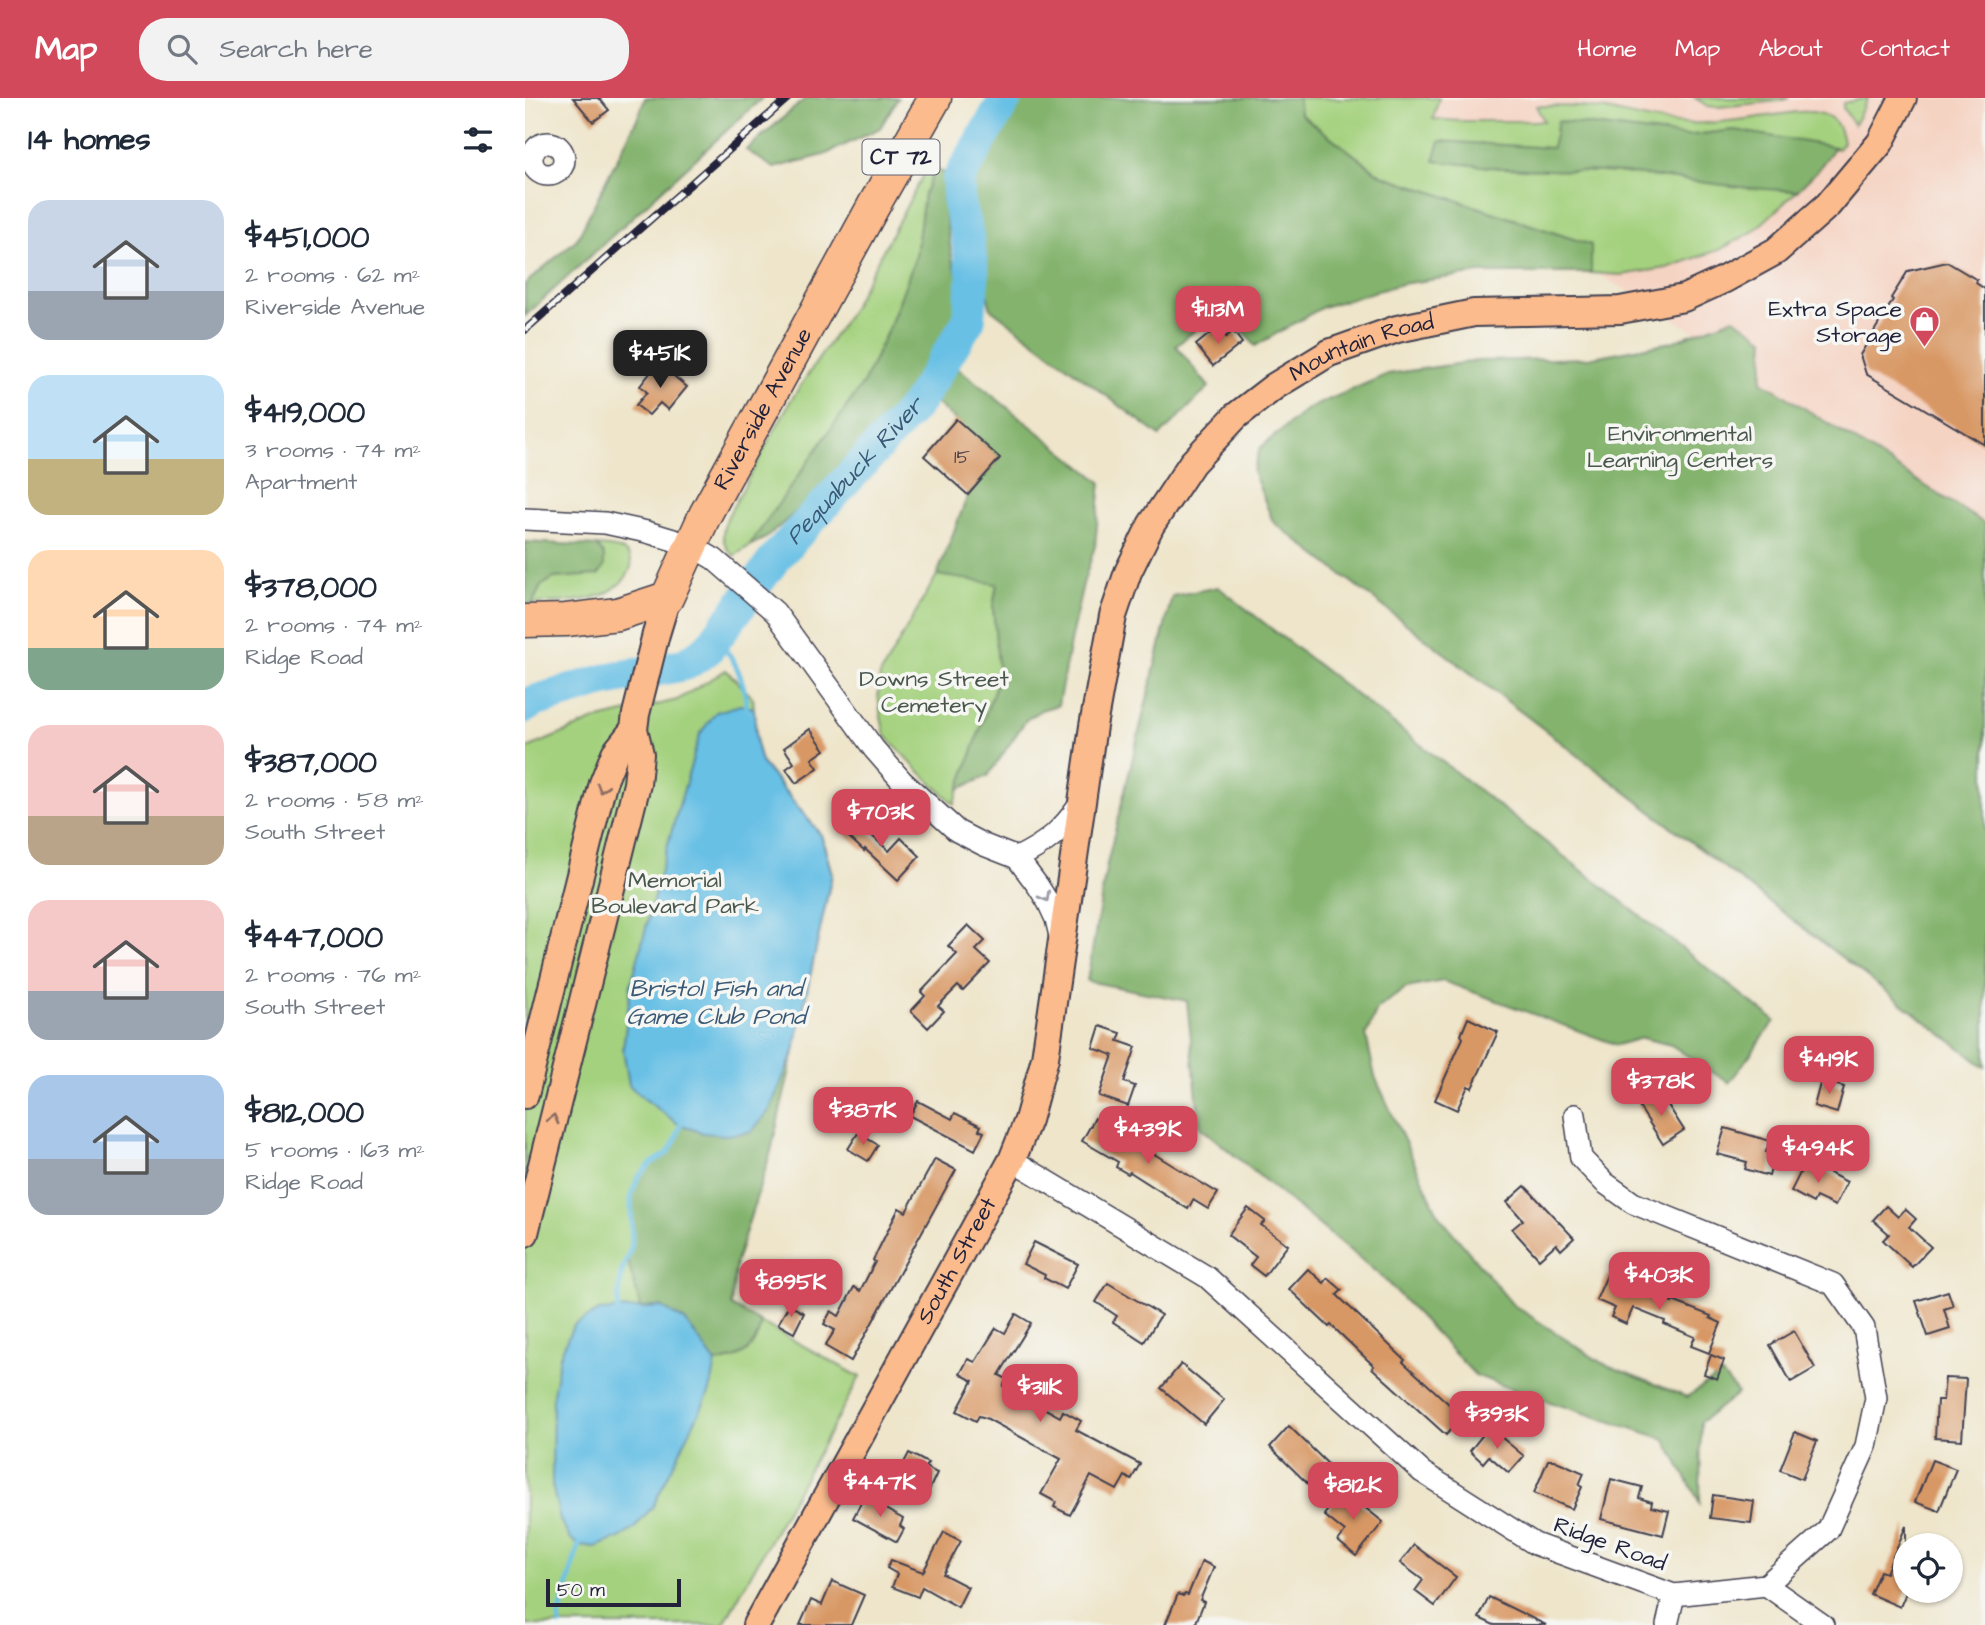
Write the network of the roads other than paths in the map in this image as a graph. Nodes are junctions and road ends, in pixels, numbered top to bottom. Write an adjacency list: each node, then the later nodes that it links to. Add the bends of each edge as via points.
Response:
1 (935, 98): 4 (highway, Riverside Avenue / CT 72)
2 (1903, 98): 8 (main road, Mountain Road, via 1880,143 1828,205 1776,251 1723,280 1684,298 1620,310 1474,313 1397,328 1329,353 1236,416 1192,463 1151,525 1128,572 1103,665)
3 (525, 519): 4 (street, via 605,523)
4 (690, 545): 5 (highway, Riverside Avenue / CT 72); 9 (street, via 727,569 775,612 902,781 957,831)
5 (667, 598): 6 (highway, via 618,614); 7 (main road)
6 (525, 621)
7 (635, 722): 12 (main road, one-way to 12, via 603,783); 15 (main road, one-way to 7, via 637,785 640,754)
8 (1082, 801): 9 (street, via 1055,836); 10 (main road, Mountain Road)
9 (1017, 858): 11 (street, one-way to 11, via 1048,902)
10 (1073, 864): 11 (main road, South Street)
11 (1062, 942): 14 (main road, South Street, via 1045,1058)
12 (525, 1095)
13 (1575, 1115): 16 (street, via 1581,1158 1605,1183 1633,1203 1833,1284 1864,1328 1875,1398 1866,1446 1828,1530)
14 (1012, 1160): 17 (street, Ridge Road, via 1207,1277 1422,1472 1535,1544); 18 (main road, South Street)
15 (525, 1233)
16 (1766, 1585): 17 (street, Ridge Road); 20 (street)
17 (1674, 1595): 19 (street)
18 (756, 1625)
19 (1667, 1625)
20 (1823, 1625)

